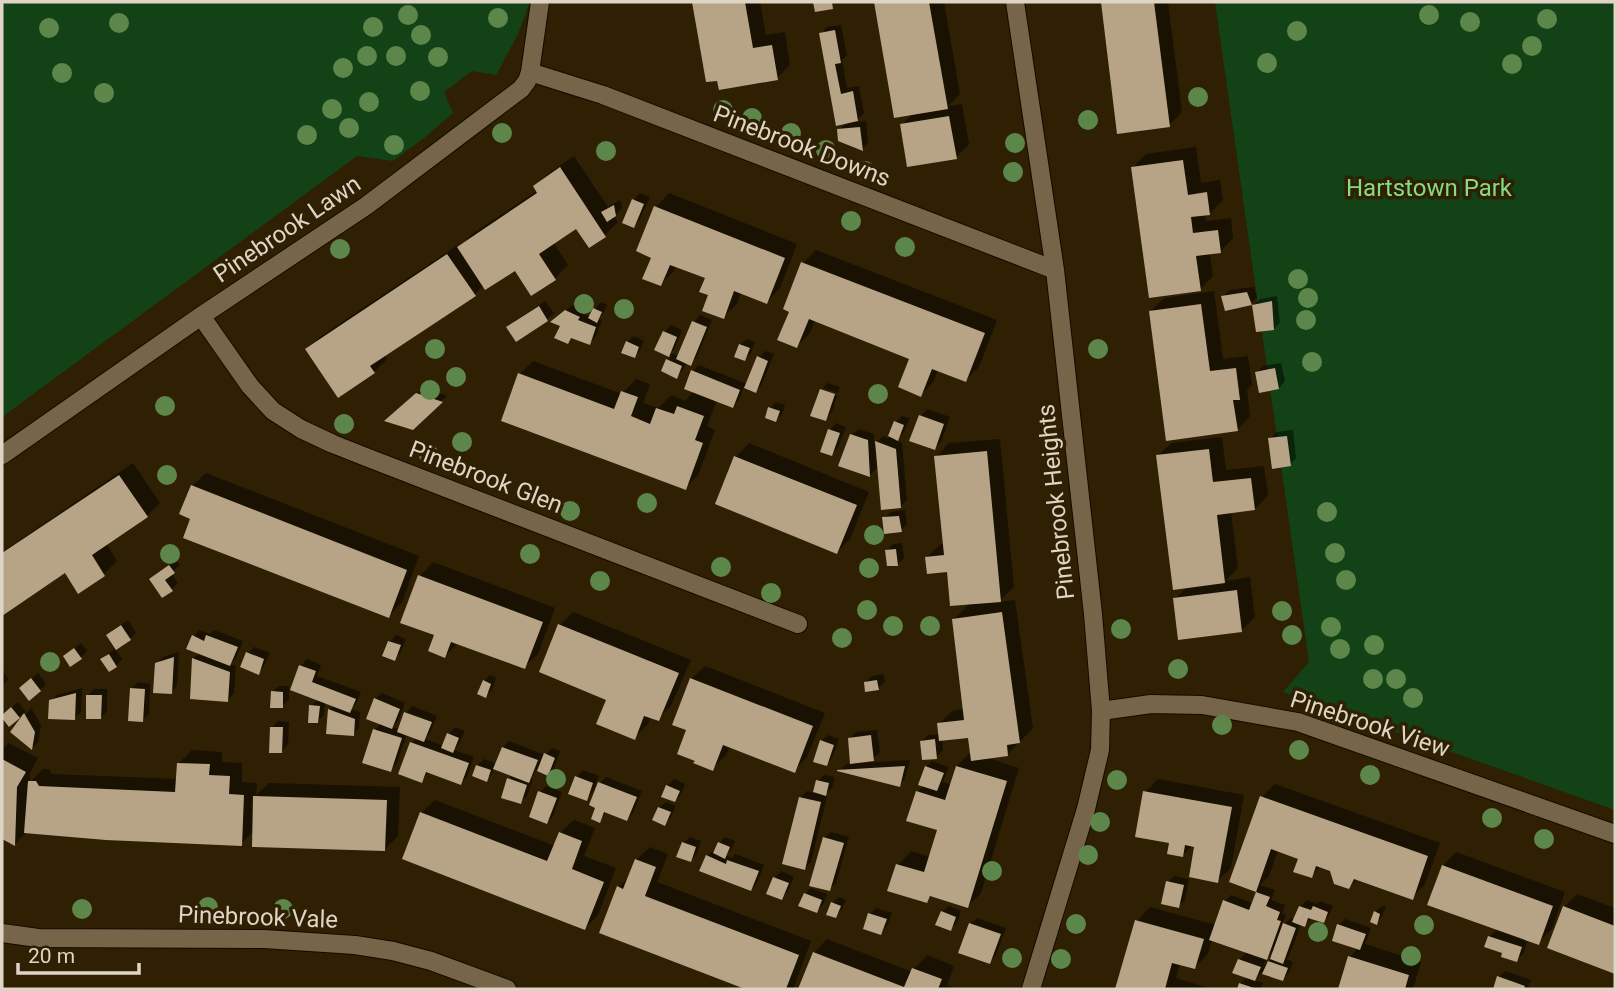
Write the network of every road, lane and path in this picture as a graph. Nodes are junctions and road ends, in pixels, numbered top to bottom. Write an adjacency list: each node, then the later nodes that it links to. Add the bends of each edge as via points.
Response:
1 (540, 2): 3 (street)
2 (1015, 2): 4 (street, Pinebrook Heights)
3 (530, 72): 4 (street, Pinebrook Downs); 5 (street, Pinebrook Lawn, via 521,89 366,206)
4 (1055, 270): 8 (street, Pinebrook Heights)
5 (201, 316): 6 (street, Pinebrook Lawn); 7 (street, Pinebrook Glen, via 250,386 269,407 301,429)
6 (2, 455)
7 (798, 624)
8 (1101, 711): 9 (street, Pinebrook View, via 1151,704 1202,705 1298,722); 12 (street, Pinebrook Heights, via 1100,750)
9 (1615, 834)
10 (2, 933): 11 (street, Pinebrook Vale, via 38,938 264,939 355,945 431,961)
11 (507, 989)
12 (1031, 989)

